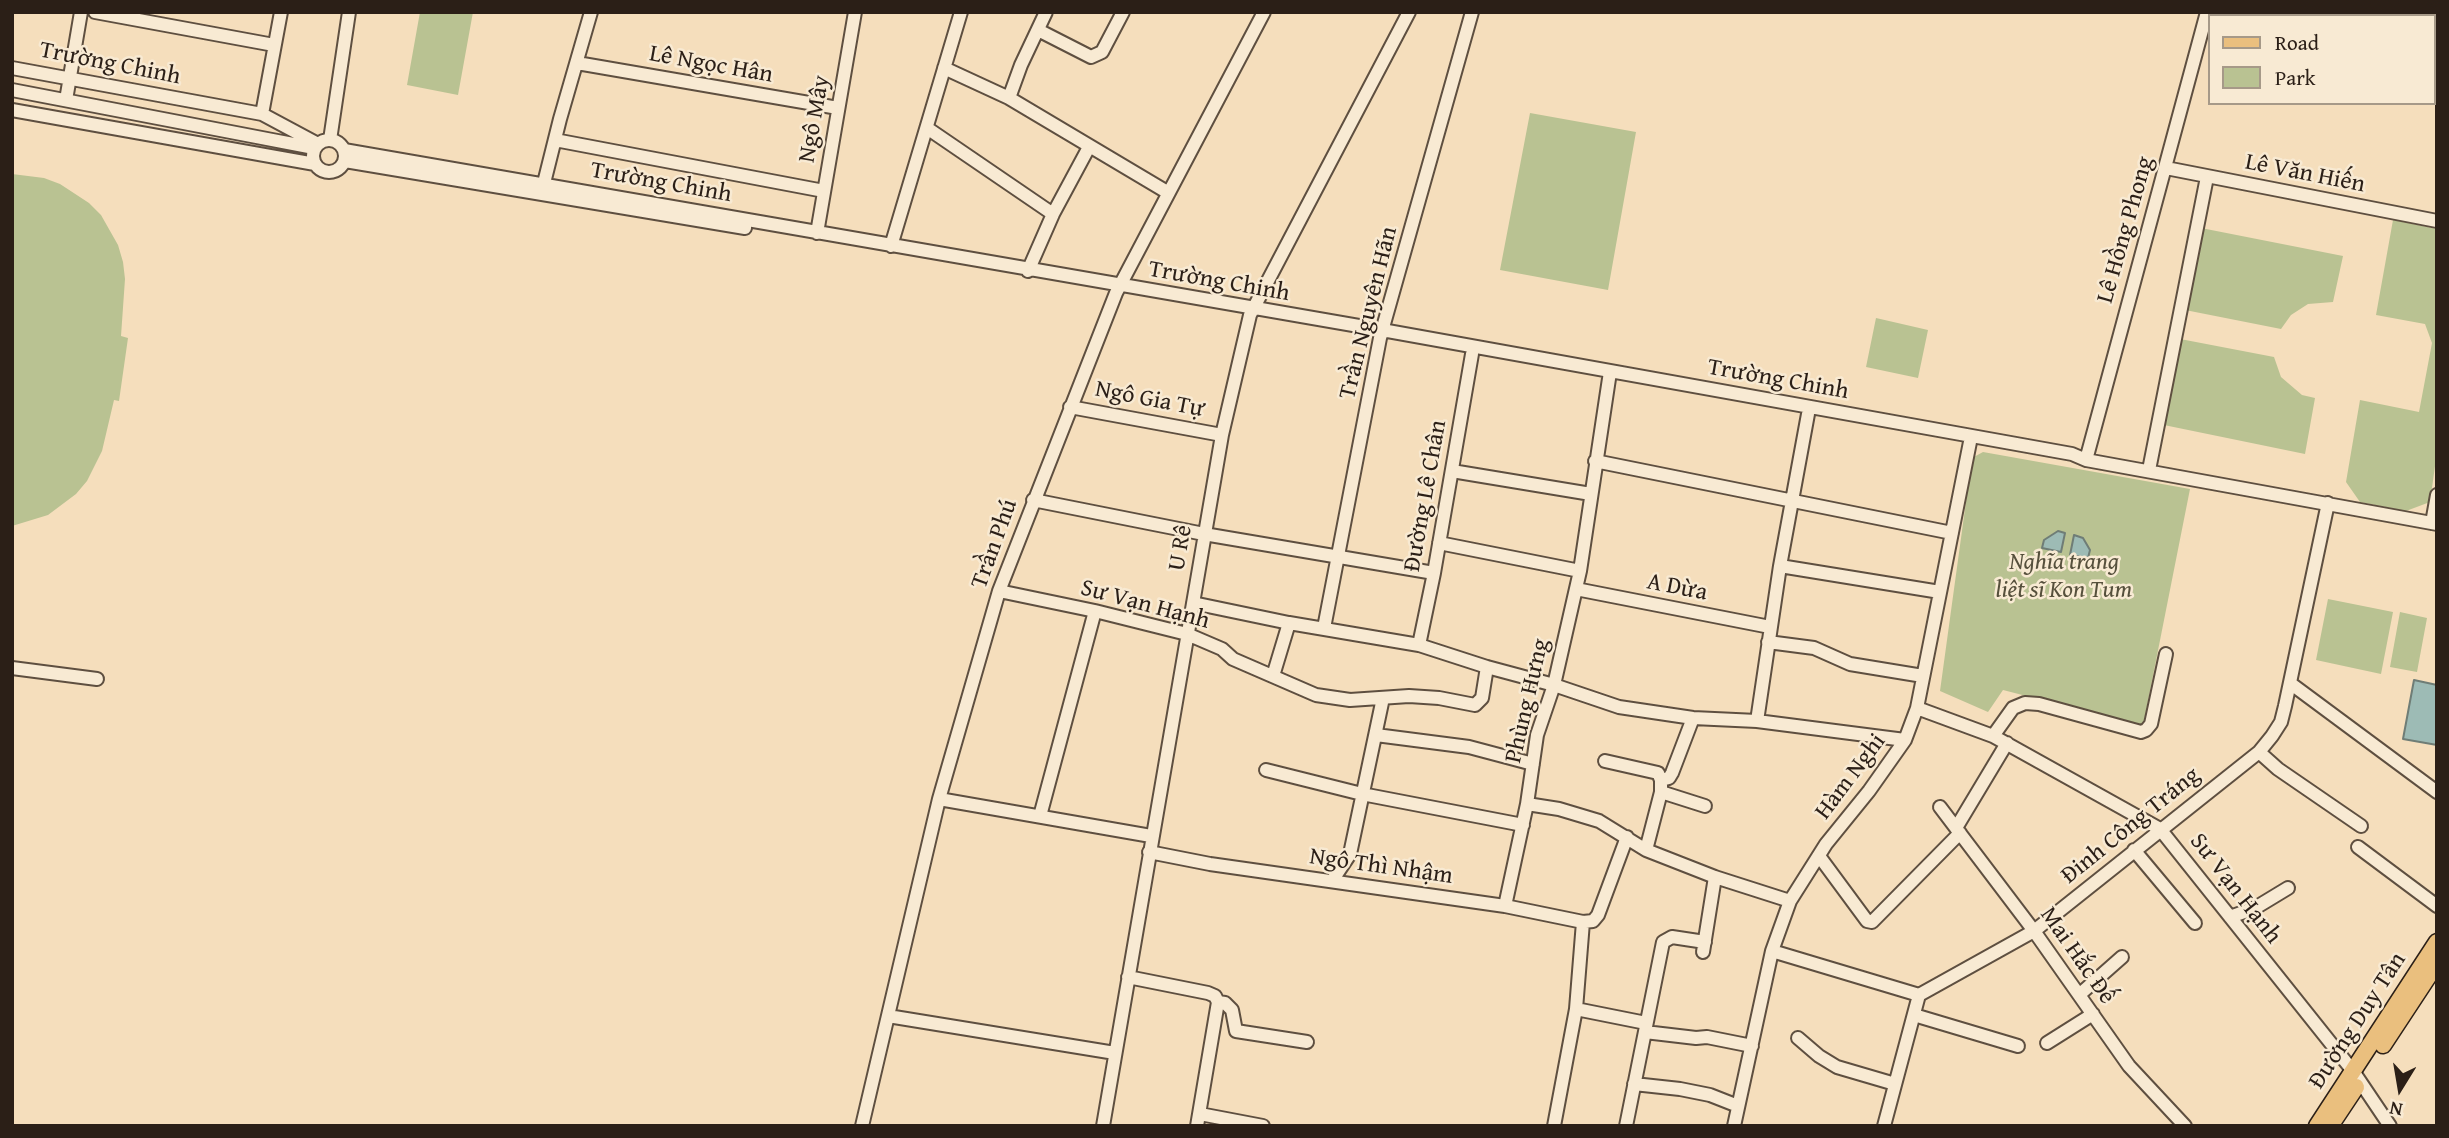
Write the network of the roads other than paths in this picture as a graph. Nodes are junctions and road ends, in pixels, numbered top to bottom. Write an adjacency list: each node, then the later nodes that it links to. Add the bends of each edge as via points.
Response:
1 (81, 12): 20 (street)
2 (95, 12): 14 (street)
3 (281, 12): 16 (street)
4 (349, 12): 29 (street)
5 (591, 12): 17 (street)
6 (855, 12): 24 (street, Ngô Mây)
7 (961, 12): 19 (street)
8 (1046, 12): 15 (street)
9 (1123, 12): 15 (street, via 1102,52 1091,57)
10 (1409, 12): 44 (street, U Rê)
11 (1472, 12): 45 (street, Trần Nguyên Hãn)
12 (2207, 12): 33 (street, Lê Hồng Phong)
13 (1261, 13): 37 (street, Trần Phú)
14 (156, 18): 16 (street)
15 (1038, 30): 22 (street)
16 (274, 45): 26 (street)
17 (577, 63): 24 (street, Lê Ngọc Hân); 28 (street)
18 (12, 68): 20 (street, Trường Chinh)
19 (944, 68): 22 (street); 27 (street)
20 (68, 78): 23 (street); 26 (street, Trường Chinh)
21 (12, 89): 23 (street, Trường Chinh)
22 (1009, 98): 30 (street)
23 (66, 100): 29 (street, Trường Chinh)
24 (838, 108): 36 (street, Ngô Mây)
25 (12, 110): 32 (street)
26 (262, 114): 29 (street, Trường Chinh)
27 (927, 128): 38 (street); 41 (street)
28 (555, 139): 35 (street); 36 (street)
29 (321, 144): 31 (street, via 338,142); 32 (street, via 313,153)
30 (1089, 148): 37 (street); 38 (street)
31 (345, 155): 32 (street, via 334,172); 35 (street, Trường Chinh)
32 (315, 164)
33 (2166, 168): 34 (street, Lê Văn Hiến); 52 (street, Lê Hồng Phong)
34 (2207, 177): 39 (street, Lê Văn Hiến); 55 (street)
35 (542, 189): 40 (street, Trường Chinh); 43 (street, Trường Chinh)
36 (824, 191): 40 (street, Ngô Mây)
37 (1167, 192): 43 (street, Trần Phú)
38 (1053, 214): 42 (street)
39 (2437, 221)
40 (817, 233): 41 (street, Trường Chinh)
41 (891, 246): 42 (street, Trường Chinh)
42 (1028, 271): 43 (street, Trường Chinh)
43 (1118, 289): 44 (street, Trường Chinh); 48 (street, Trần Phú)
44 (1252, 312): 45 (street, Trường Chinh); 50 (street, U Rê)
45 (1381, 334): 46 (street, Trường Chinh); 47 (street, Trường Chinh); 65 (street, Trần Nguyên Hãn)
46 (1472, 354): 47 (street, Trường Chinh); 54 (street, Đường Lê Chân)
47 (1610, 375): 49 (street, Trường Chinh); 52 (street, Trường Chinh); 53 (street, Phùng Hưng)
48 (1070, 407): 50 (street, Ngô Gia Tự); 58 (street, Trần Phú)
49 (1808, 414): 51 (street, Trường Chinh); 59 (street)
50 (1222, 435): 63 (street, U Rê)
51 (1970, 442): 52 (street, Trường Chinh); 62 (street, Hàm Nghi)
52 (2086, 460): 55 (street, Trường Chinh)
53 (1595, 461): 56 (street, Phùng Hưng); 59 (street)
54 (1451, 471): 56 (street); 64 (street, Đường Lê Chân)
55 (2149, 471): 60 (street, Trường Chinh)
56 (1591, 494): 67 (street, Phùng Hưng)
57 (2437, 495): 61 (street)
58 (1033, 500): 63 (street); 70 (street, Trần Phú)
59 (1790, 501): 62 (street); 66 (street)
60 (2328, 503): 61 (street, Trường Chinh); 86 (street, Đinh Công Tráng)
61 (2435, 524)
62 (1952, 533): 71 (street, Hàm Nghi)
63 (1204, 534): 65 (street); 72 (street, U Rê)
64 (1439, 543): 67 (street); 68 (street, Đường Lê Chân)
65 (1339, 557): 68 (street); 76 (street, Trần Nguyên Hãn)
66 (1780, 566): 71 (street); 75 (street)
67 (1580, 571): 69 (street, Phùng Hưng)
68 (1434, 573): 79 (street, Đường Lê Chân)
69 (1576, 589): 75 (street, A Dừa); 87 (street, Phùng Hưng)
70 (999, 591): 73 (street, Sư Vạn Hạnh); 103 (street, Trần Phú)
71 (1940, 592): 84 (street, Hàm Nghi)
72 (1193, 603): 74 (street); 77 (street, U Rê)
73 (1096, 611): 77 (street, Sư Vạn Hạnh); 107 (street)
74 (1289, 623): 76 (street); 83 (street)
75 (1770, 627): 78 (street)
76 (1324, 628): 79 (street)
77 (1187, 634): 83 (street, Sư Vạn Hạnh); 112 (street, U Rê)
78 (1768, 642): 84 (street, via 1814,648 1859,666); 91 (street)
79 (1419, 645): 81 (street)
80 (2166, 654): 93 (street, via 2146,730 2025,703 2013,708)
81 (1488, 667): 87 (street); 88 (street, Sư Vạn Hạnh, via 1482,698 1475,705 1439,698)
82 (12, 668): 85 (street)
83 (1273, 676): 88 (street, Sư Vạn Hạnh, via 1315,695)
84 (1923, 676): 89 (street, Hàm Nghi)
85 (97, 679)
86 (2290, 683): 96 (street, Đinh Công Tráng, via 2281,722); 101 (street)
87 (1554, 685): 90 (street, via 1619,707); 98 (street, Phùng Hưng, via 1537,735)
88 (1383, 698): 92 (street)
89 (1917, 708): 93 (street, Sư Vạn Hạnh); 94 (street, Hàm Nghi)
90 (1693, 718): 91 (street); 100 (street, via 1672,773)
91 (1757, 721): 94 (street)
92 (1377, 735): 98 (street, via 1469,747); 102 (street)
93 (1993, 736): 95 (street, Sư Vạn Hạnh)
94 (1905, 740): 118 (street, Hàm Nghi)
95 (2007, 743): 110 (street, Sư Vạn Hạnh); 111 (street)
96 (2259, 752): 109 (street); 110 (street, Đinh Công Tráng)
97 (1605, 761): 100 (street, via 1658,773)
98 (1533, 764): 104 (street, Phùng Hưng)
99 (1266, 770): 102 (street)
100 (1661, 786): 105 (street); 115 (street)
101 (2437, 792)
102 (1362, 794): 108 (street); 120 (street, via 1350,854)
103 (939, 799): 107 (street); 140 (street, Trần Phú)
104 (1527, 804): 108 (street); 113 (street, via 1599,821)
105 (1705, 806)
106 (1940, 807): 111 (street, Mai Hắc Đế)
107 (1040, 816): 112 (street)
108 (1523, 825): 123 (street)
109 (2361, 826)
110 (2160, 829): 116 (street, Đinh Công Tráng); 125 (street, Sư Vạn Hạnh)
111 (1958, 830): 118 (street, via 1872,922); 128 (street, Mai Hắc Đế)
112 (1151, 836): 117 (street, U Rê)
113 (1627, 837): 115 (street); 126 (street, via 1598,915)
114 (2358, 847): 124 (street)
115 (1646, 850): 119 (street)
116 (2134, 850): 127 (street); 128 (street, Đinh Công Tráng)
117 (1149, 852): 120 (street, Ngô Thì Nhậm); 133 (street, U Rê)
118 (1819, 856): 122 (street, Hàm Nghi)
119 (1715, 877): 122 (street); 141 (street, via 1704,947 1672,937 1661,948)
120 (1332, 881): 123 (street, Ngô Thì Nhậm)
121 (2288, 888): 125 (street)
122 (1790, 901): 130 (street, Hàm Nghi)
123 (1505, 905): 126 (street, Ngô Thì Nhậm)
124 (2437, 906)
125 (2230, 917): 148 (street, Sư Vạn Hạnh)
126 (1583, 922): 137 (street)
127 (2194, 923)
128 (2034, 931): 134 (street, Đinh Công Tráng); 135 (street, Mai Hắc Đế)
129 (2437, 942): 148 (main road, Đường Duy Tân)
130 (1772, 951): 134 (street); 145 (street, Hàm Nghi)
131 (2122, 957): 135 (street)
132 (2437, 963): 148 (main road, Đường Duy Tân)
133 (1128, 977): 136 (street, via 1208,993); 147 (street, U Rê)
134 (1919, 995): 139 (street)
135 (2079, 995): 138 (street, Mai Hắc Đế)
136 (1218, 1002): 143 (street, via 1232,1010 1236,1031); 152 (street)
137 (1576, 1009): 141 (street); 157 (street)
138 (2093, 1014): 144 (street); 160 (street, Mai Hắc Đế, via 2129,1066)
139 (1914, 1015): 146 (street); 150 (street)
140 (888, 1016): 147 (street); 154 (street, Trần Phú)
141 (1646, 1028): 145 (street); 149 (street)
142 (1798, 1038): 150 (street, via 1837,1067)
143 (1307, 1042)
144 (2047, 1043)
145 (1752, 1046): 151 (street, Hàm Nghi)
146 (2018, 1046)
147 (1115, 1053): 155 (street, U Rê)
148 (2356, 1076): 161 (main road, Đường Duy Tân); 162 (main road, Đường Duy Tân); 163 (street, Sư Vạn Hạnh)
149 (1634, 1084): 151 (street, via 1688,1090); 158 (street)
150 (1895, 1084): 153 (street)
151 (1738, 1106): 159 (street, Hàm Nghi)
152 (1198, 1120): 156 (street)
153 (1886, 1125)
154 (862, 1126)
155 (1103, 1126)
156 (1263, 1126)
157 (1554, 1126)
158 (1626, 1126)
159 (1734, 1126)
160 (2185, 1126)
161 (2317, 1126)
162 (2330, 1126)
163 (2390, 1126)

